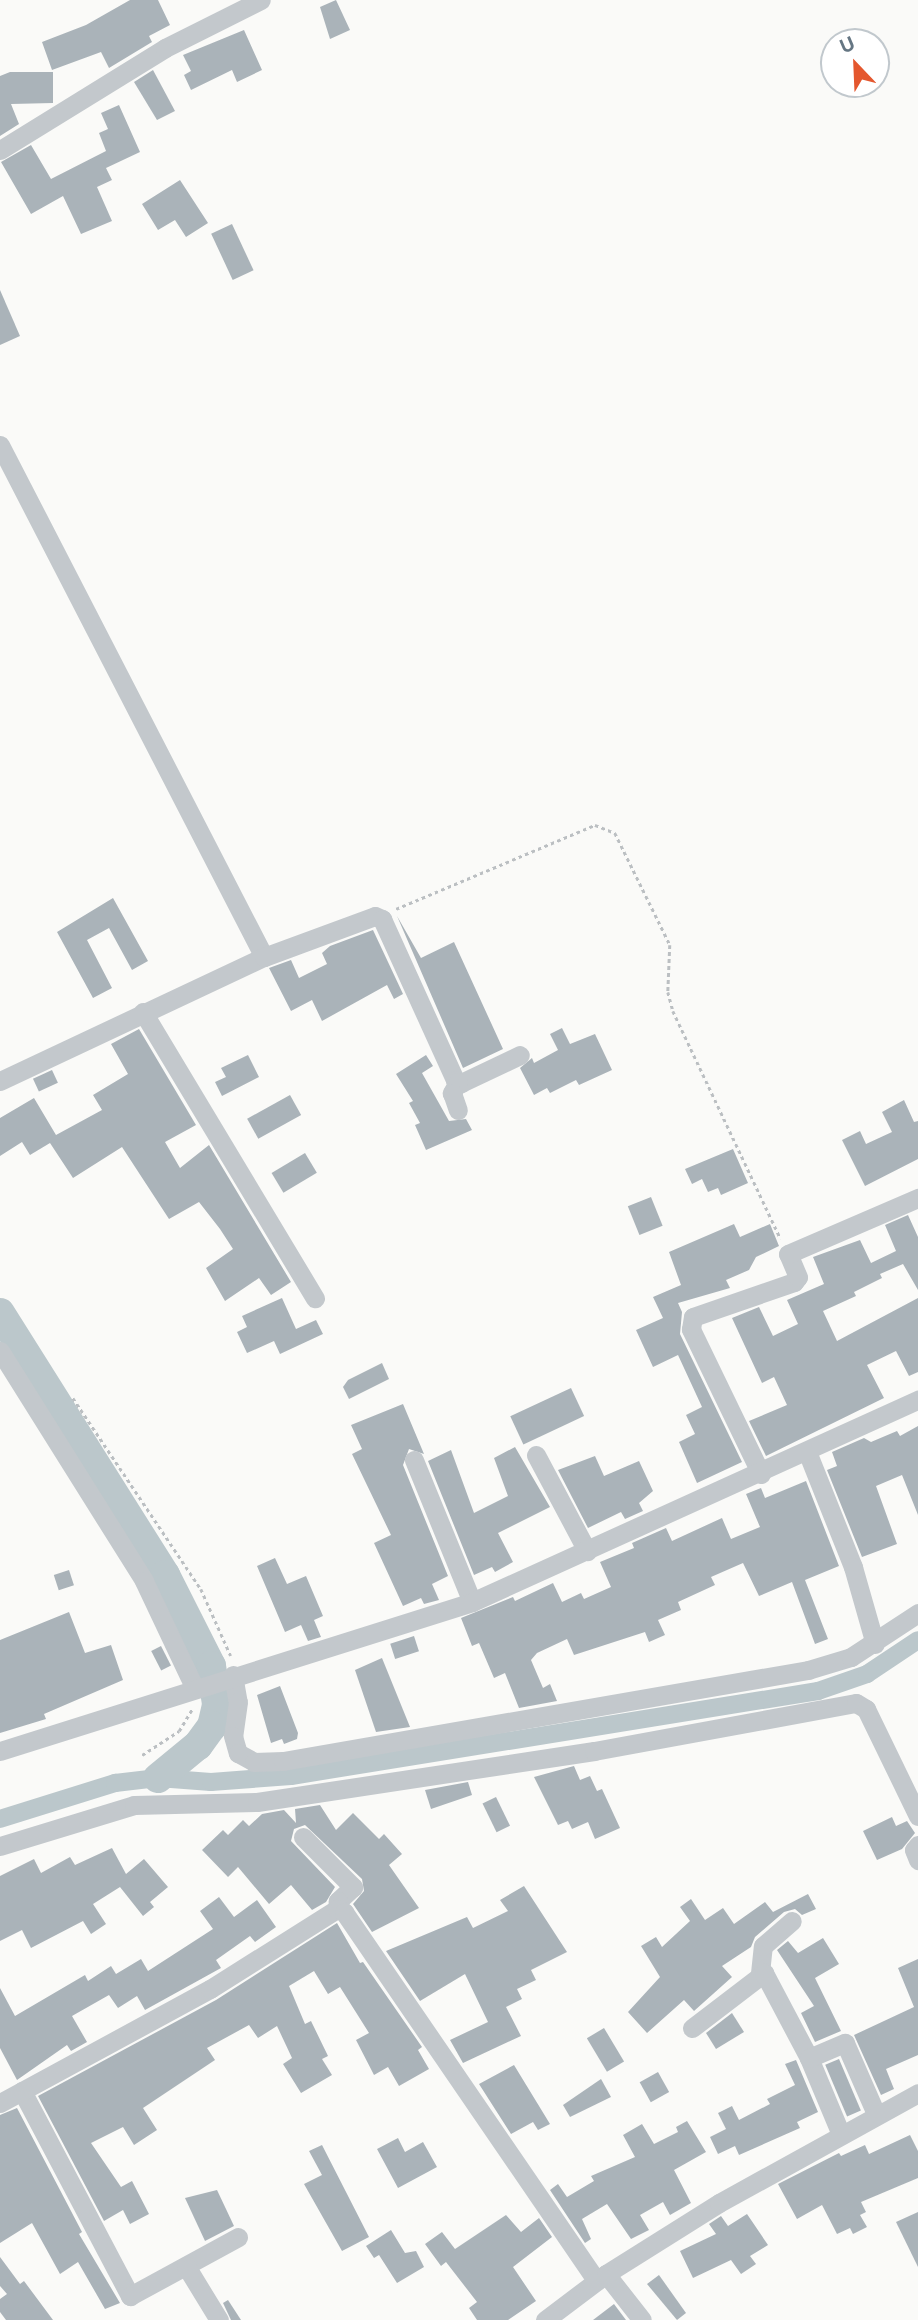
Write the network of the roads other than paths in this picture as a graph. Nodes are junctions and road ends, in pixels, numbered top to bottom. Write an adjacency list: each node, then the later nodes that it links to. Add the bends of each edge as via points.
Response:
1 (261, 0): 2 (street, via 165,48)
2 (0, 150)
3 (0, 445): 4 (street)
4 (264, 957): 5 (street); 8 (street, via 379,917)
5 (143, 1012): 7 (street); 11 (street)
6 (520, 1055): 8 (street)
7 (0, 1081)
8 (458, 1082): 9 (street, via 452,1093)
9 (458, 1110)
10 (918, 1198): 17 (street, via 788,1254 797,1277 794,1282 699,1312 690,1322)
11 (315, 1298)
12 (0, 1351): 22 (street, via 174,1637)
13 (918, 1401): 14 (street)
14 (808, 1454): 17 (street); 21 (street, via 853,1567)
15 (536, 1455): 18 (street)
16 (414, 1460): 19 (street)
17 (761, 1474): 18 (street)
18 (587, 1551): 19 (street)
19 (472, 1602): 22 (street)
20 (918, 1613): 21 (street)
21 (875, 1644): 22 (street, via 835,1664 808,1670 283,1761 254,1762 238,1753 233,1736 238,1712)
22 (213, 1681): 23 (street)
23 (0, 1751)
24 (918, 1816): 27 (street, via 866,1709 856,1703 594,1751 257,1802 134,1805)
25 (303, 1837): 29 (street, via 353,1887 338,1901)
26 (918, 1845): 28 (street, via 914,1850)
27 (0, 1846)
28 (918, 1860)
29 (337, 1909): 34 (street, via 210,1989); 41 (street, via 344,1912)
30 (792, 1921): 31 (street, via 763,1947)
31 (760, 1973): 32 (street); 33 (street, via 768,1976)
32 (692, 2028)
33 (809, 2058): 37 (street, via 845,2043); 38 (street)
34 (22, 2091): 36 (street); 40 (street, via 130,2296)
35 (918, 2093): 37 (street)
36 (0, 2103)
37 (876, 2114): 38 (street)
38 (840, 2132): 41 (street)
39 (238, 2237): 40 (street)
40 (186, 2266): 42 (street)
41 (601, 2278): 43 (street); 44 (street)
42 (219, 2320)
43 (545, 2320)
44 (642, 2320)

